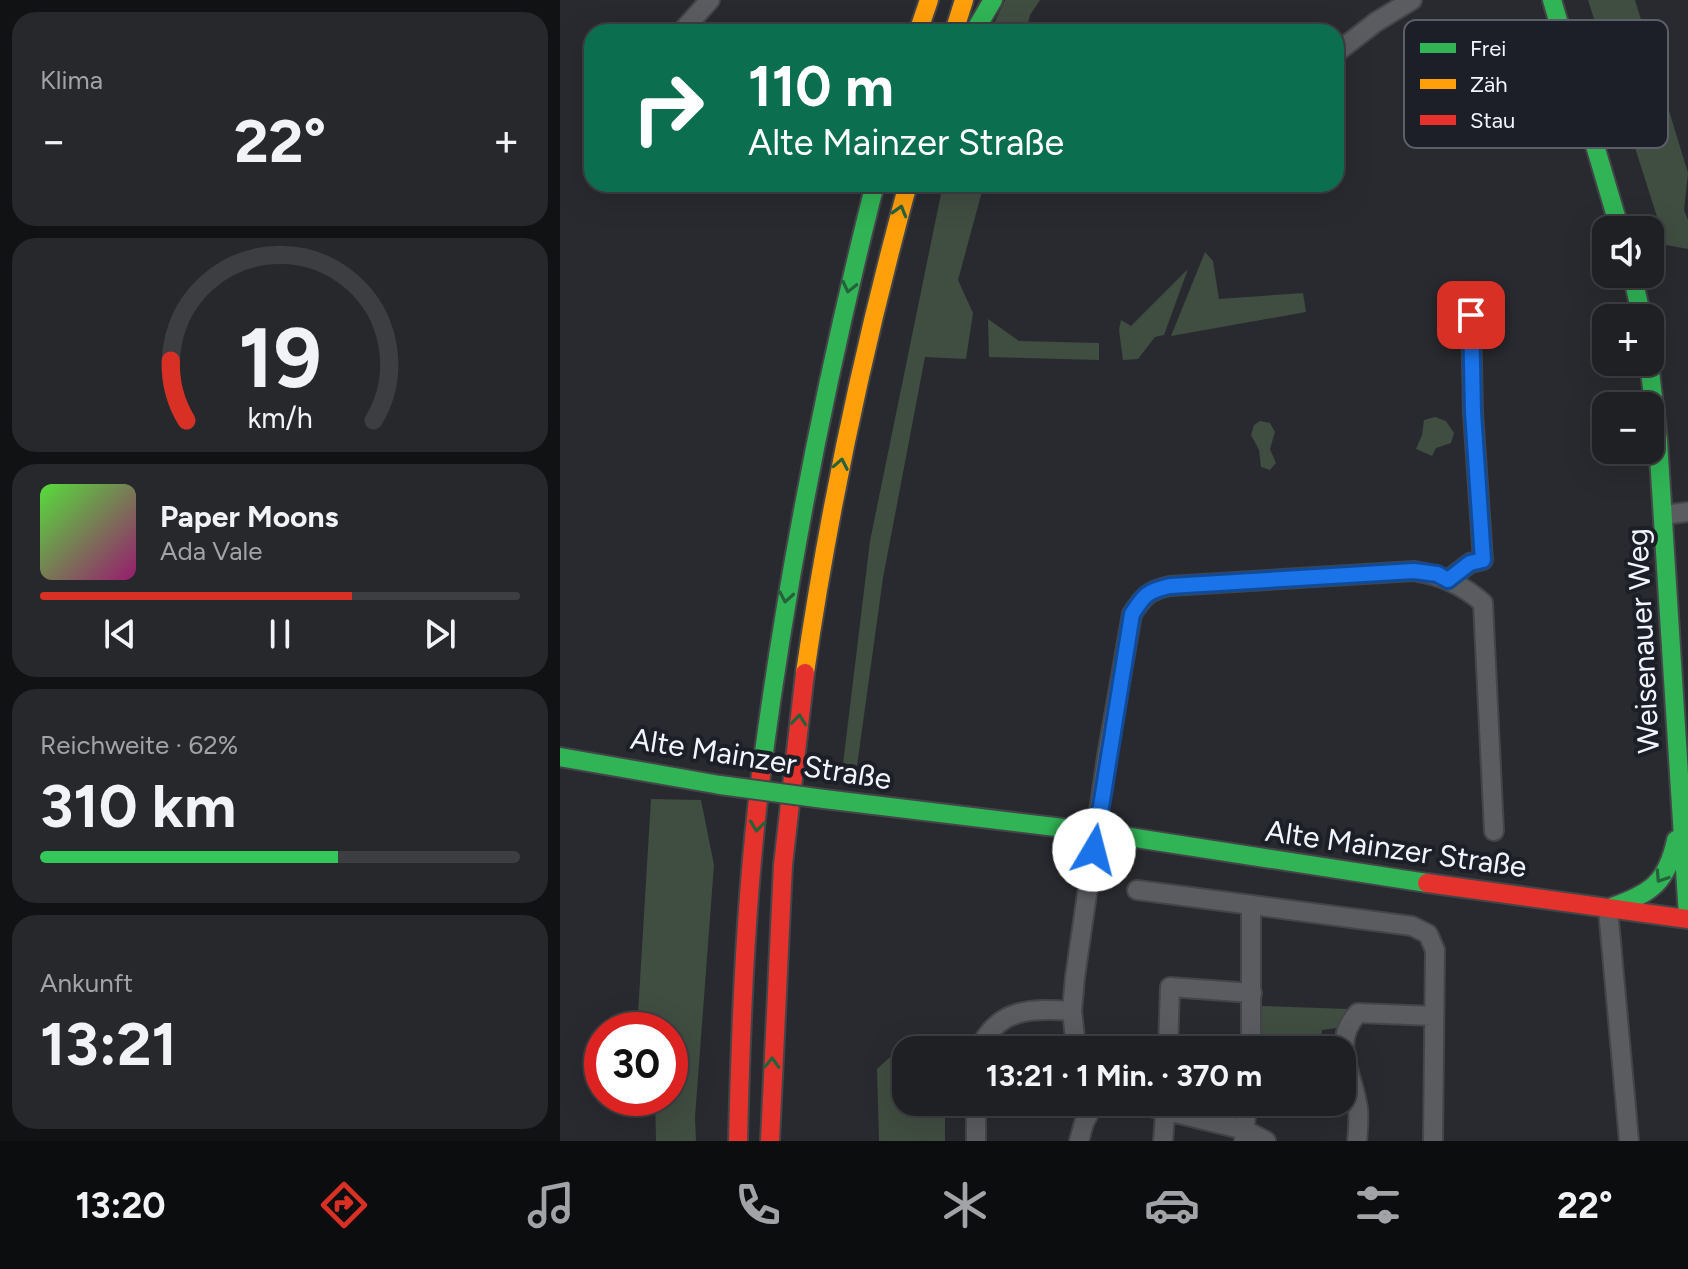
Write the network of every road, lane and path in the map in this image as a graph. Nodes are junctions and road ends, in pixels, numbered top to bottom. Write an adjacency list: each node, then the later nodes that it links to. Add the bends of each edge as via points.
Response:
1 (710, 0): 7 (street)
2 (964, 0): 8 (main road)
3 (993, 0): 9 (main road)
4 (1412, 0): 10 (street)
5 (1552, 0): 6 (main road)
6 (1558, 20)
7 (688, 24)
8 (956, 24)
9 (979, 24)
10 (1344, 47)
11 (1596, 148): 14 (main road)
12 (873, 192): 41 (main road, one-way to 41, via 823,401 784,610 754,842)
13 (906, 192): 42 (main road, one-way to 13, via 777,961 801,702 855,394)
14 (1616, 216)
15 (1489, 308): 19 (street, via 1471,315 1483,560)
16 (1650, 376): 18 (main road, Weisenauer Weg)
17 (1688, 512): 18 (street)
18 (1663, 515): 21 (main road, Weisenauer Weg)
19 (1448, 580): 22 (street, Alte Mainzer Straße, via 1483,603); 23 (street, Alte Mainzer Straße, via 1414,571 1170,586 1143,596 1132,614)
20 (560, 757): 23 (main road, Alte Mainzer Straße, bridge, via 720,785)
21 (1681, 817): 26 (main road, one-way to 26, via 1674,853 1660,884); 27 (main road, Weisenauer Weg)
22 (1494, 831)
23 (1097, 832): 26 (main road, Alte Mainzer Straße); 29 (street)
24 (1137, 890): 25 (street)
25 (1251, 905): 28 (street); 30 (street, via 1412,926 1428,934 1435,950)
26 (1608, 909): 27 (main road, Alte Mainzer Straße); 49 (street)
27 (1688, 918)
28 (1252, 993): 33 (street, via 1170,987); 34 (street)
29 (1072, 1011): 31 (street, via 1025,1010 1005,1018); 32 (street)
30 (1434, 1016): 47 (street, via 1358,1013 1350,1021 1344,1049 1358,1108); 48 (street)
31 (986, 1036)
32 (1075, 1036)
33 (1168, 1036)
34 (1251, 1036)
35 (976, 1116): 43 (street)
36 (1088, 1116): 44 (street)
37 (1165, 1116): 45 (street)
38 (1191, 1116): 40 (street)
39 (1246, 1116): 40 (street)
40 (1245, 1136): 46 (street)
41 (738, 1141)
42 (770, 1141)
43 (976, 1141)
44 (1079, 1141)
45 (1163, 1141)
46 (1266, 1141)
47 (1357, 1141)
48 (1433, 1141)
49 (1629, 1141)

